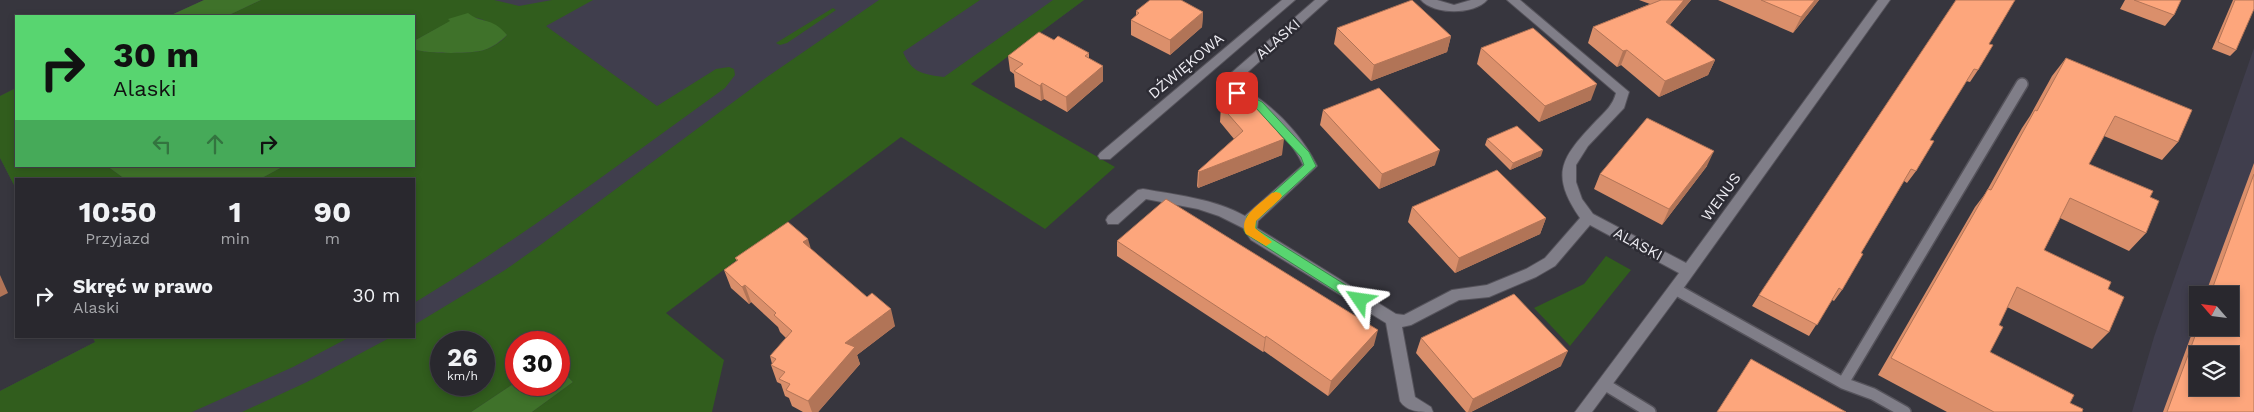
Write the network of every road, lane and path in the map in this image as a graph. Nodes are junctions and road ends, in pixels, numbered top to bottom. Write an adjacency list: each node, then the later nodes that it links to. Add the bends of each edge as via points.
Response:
1 (1289, 0): 8 (street, DŹWIĘKOWA)
2 (1322, 0): 11 (street, ALASKI, via 1234,77 1231,86 1237,93 1259,104 1305,155 1310,166 1251,219)
3 (1428, 0): 4 (street, via 1453,10)
4 (1481, 0)
5 (1513, 0): 9 (street, ALASKI, via 1623,92 1619,105 1583,143 1569,165 1569,182 1576,201)
6 (1884, 0): 12 (street, WENUS)
7 (2022, 84): 15 (lane)
8 (1105, 156)
9 (1588, 218): 12 (street, ALASKI); 14 (street, via 1550,262 1531,273 1490,291 1457,294 1406,321)
10 (1112, 220): 11 (street, via 1143,194 1213,207)
11 (1249, 225): 14 (street, via 1256,236)
12 (1688, 271): 13 (street, WENUS)
13 (1675, 289): 15 (lane); 16 (street, WENUS)
14 (1393, 320): 17 (street, via 1408,401)
15 (1843, 383): 20 (lane, via 1873,394)
16 (1604, 384): 18 (street, WENUS); 19 (lane)
17 (1425, 412)
18 (1583, 412)
19 (1650, 412)
20 (1905, 412)

